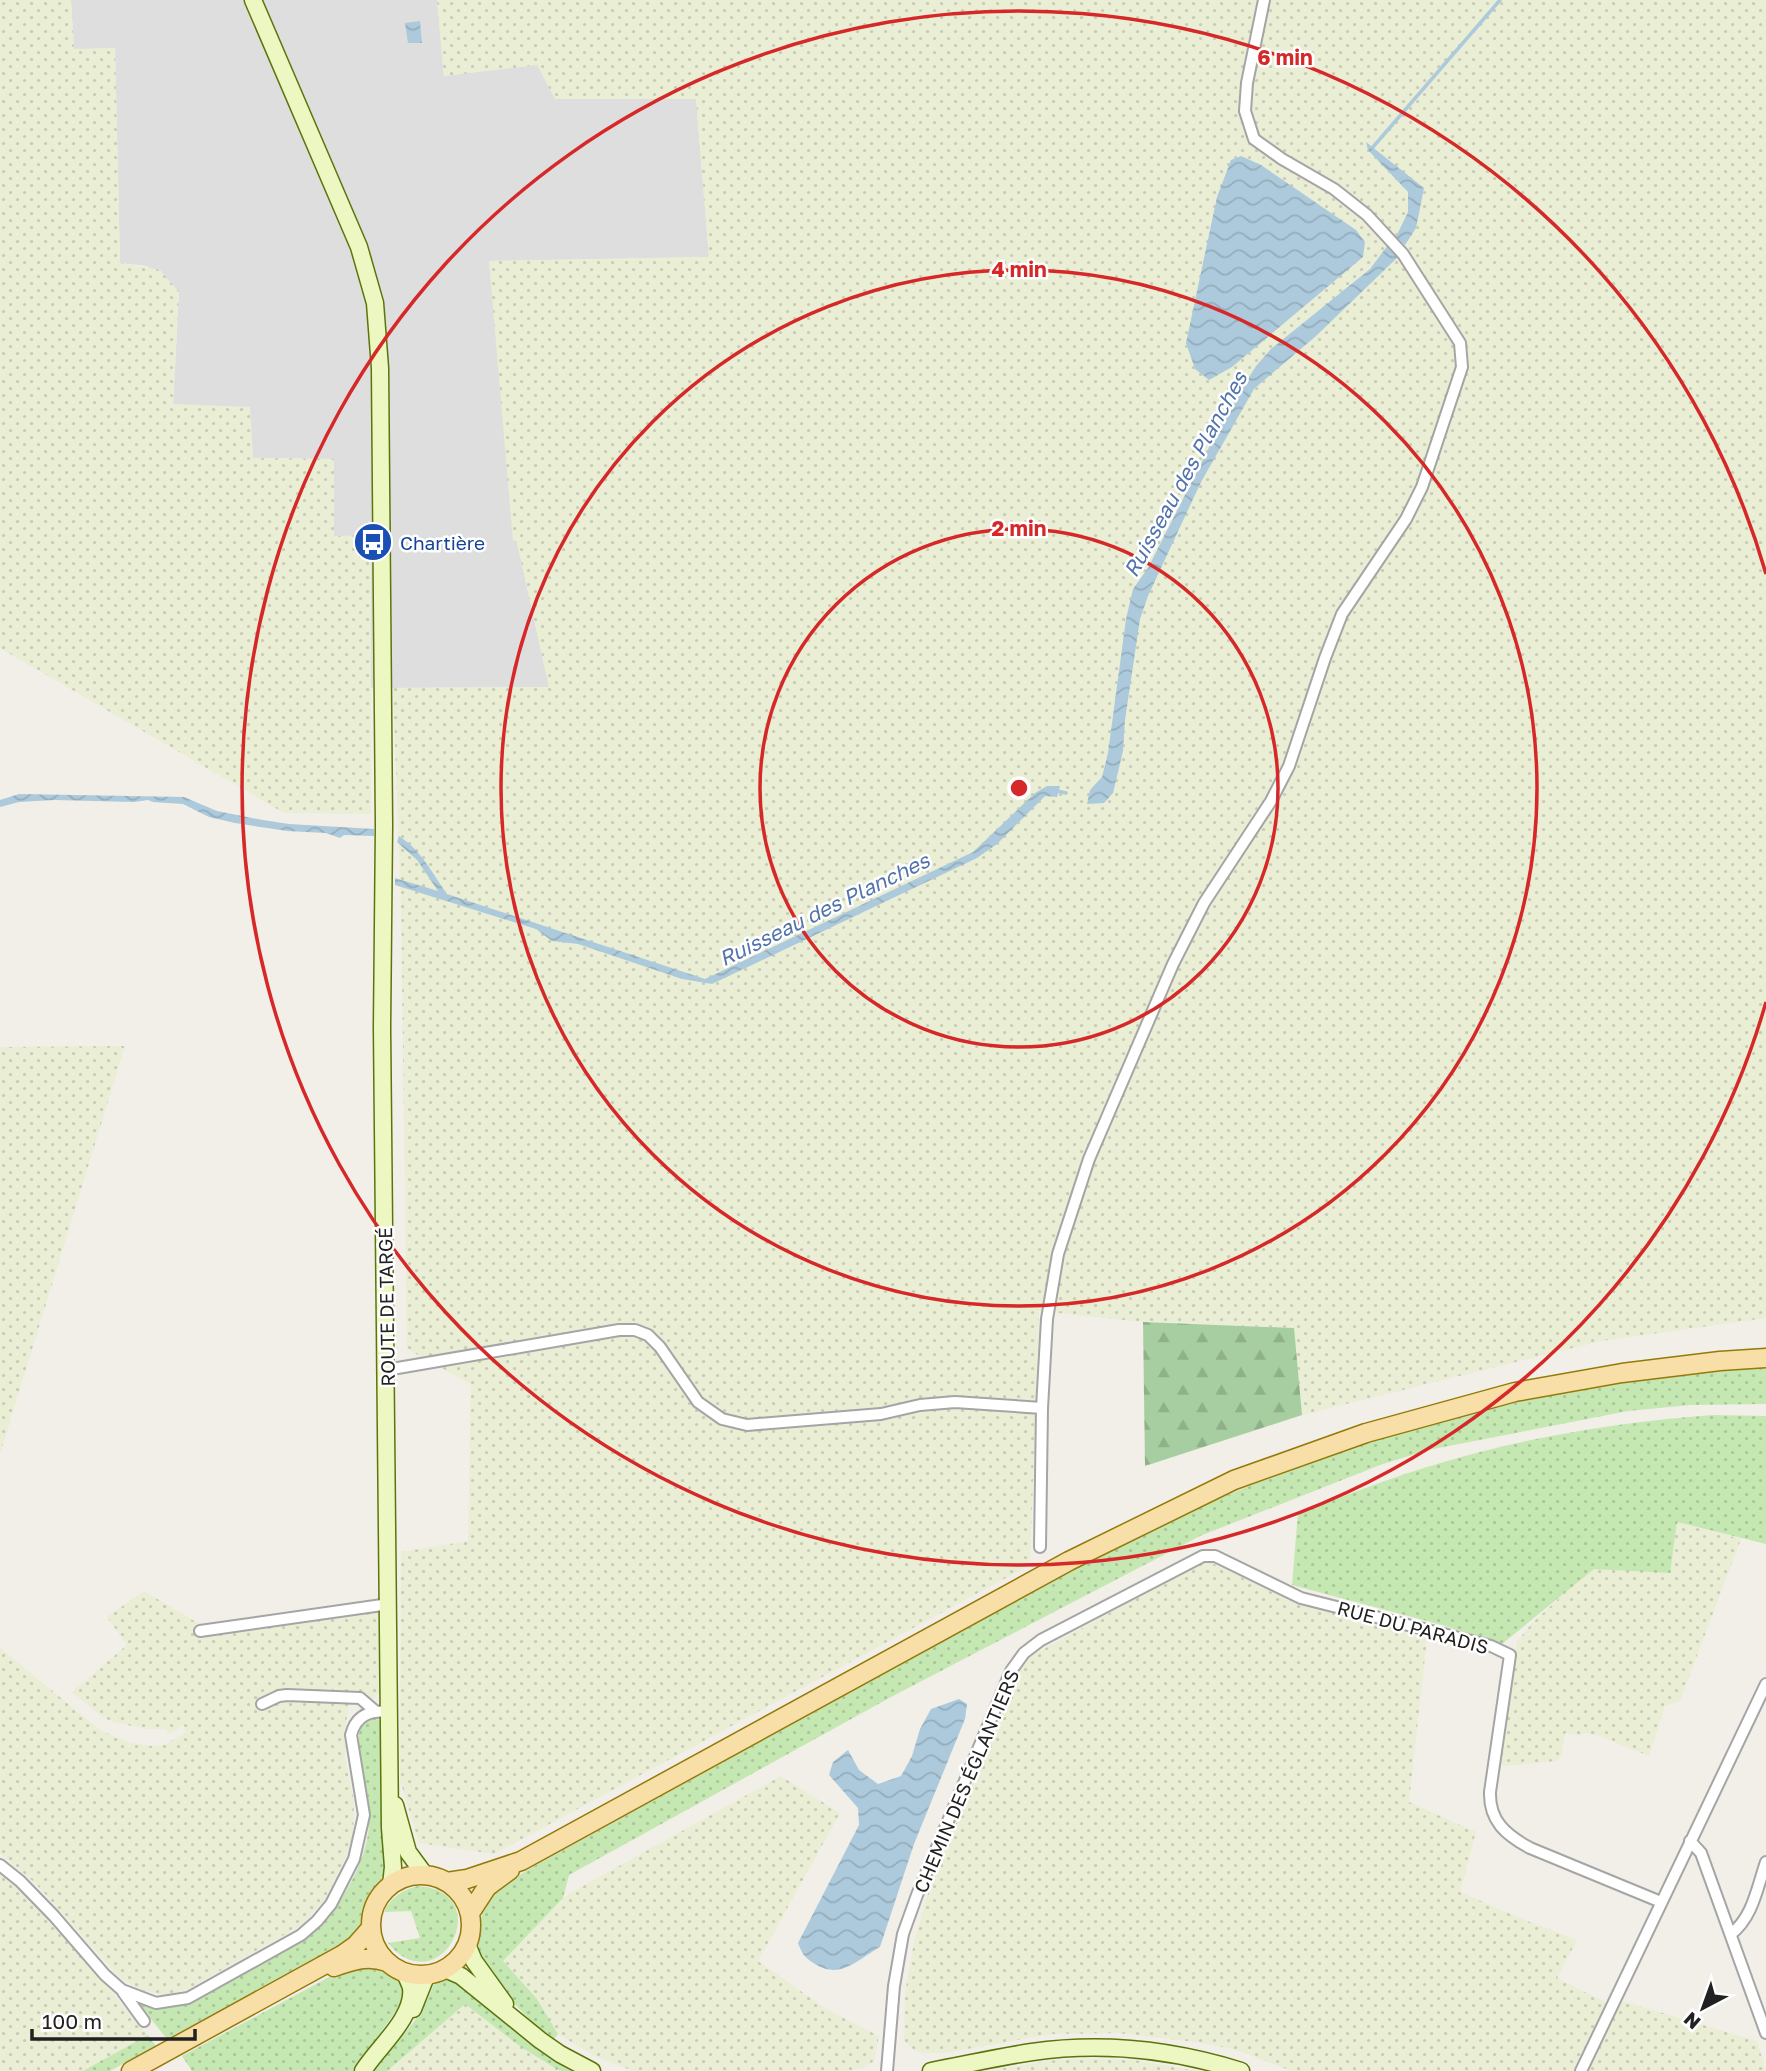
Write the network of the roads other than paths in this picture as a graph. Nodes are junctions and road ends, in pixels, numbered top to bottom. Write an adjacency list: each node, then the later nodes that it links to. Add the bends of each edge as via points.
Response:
1 (253, 0): 4 (street, ROUTE DE TARGÉ, via 366,265 379,344)
2 (1264, 0): 5 (street, via 1247,83 1245,111 1254,139 1359,209 1403,254 1460,343 1462,367 1422,487 1406,519 1342,614 1289,766 1204,903 1089,1159 1058,1254 1047,1319)
3 (1766, 1358): 15 (main road, via 1622,1373 1515,1392 1366,1433 1234,1480 1069,1562)
4 (386, 1370): 5 (street, via 635,1330 660,1347 698,1402 722,1419 747,1425 881,1414 955,1402); 8 (street, ROUTE DE TARGÉ)
5 (1042, 1408): 6 (street)
6 (1040, 1547)
7 (1203, 1556): 21 (street, RUE DU PARADIS, via 1215,1556 1301,1598 1491,1646 1510,1655 1490,1792 1497,1823 1515,1840); 39 (street, CHEMIN DES ÉGLANTIERS, via 1041,1640 1011,1671 904,1934 894,1986)
8 (389, 1604): 9 (street); 12 (street, ROUTE DE TARGÉ)
9 (200, 1631)
10 (1766, 1684): 14 (street)
11 (262, 1704): 12 (street, via 279,1696 348,1697 360,1698)
12 (382, 1711): 13 (street, ROUTE DE TARGÉ); 31 (street, via 364,1714 354,1725 351,1735 364,1815 355,1859 317,1921 301,1935 188,1997 156,2003)
13 (390, 1790): 18 (street, ROUTE DE TARGÉ, via 408,1852); 20 (street, ROUTE DE TARGÉ)
14 (1690, 1842): 21 (street); 24 (street, via 1702,1853)
15 (521, 1861): 19 (main road); 22 (main road, via 487,1888)
16 (1766, 1862): 24 (street, via 1748,1915)
17 (0, 1865): 31 (street)
18 (425, 1875): 19 (main road); 20 (main road)
19 (447, 1882): 22 (main road)
20 (391, 1885): 23 (main road, via 379,1896)
21 (1661, 1902): 42 (street)
22 (470, 1913): 25 (main road)
23 (371, 1928): 26 (main road); 30 (main road, via 342,1955)
24 (1731, 1934): 35 (street)
25 (467, 1944): 27 (main road); 33 (street, via 474,1961)
26 (387, 1962): 28 (main road); 30 (main road, via 365,1958)
27 (445, 1969): 29 (main road); 33 (street, via 461,1976)
28 (404, 1972): 29 (main road); 34 (street, via 411,1988 410,2002)
29 (427, 1974): 34 (street, via 419,1999)
30 (298, 1980): 36 (main road)
31 (121, 1990): 32 (street)
32 (144, 2021)
33 (519, 2022): 38 (street, via 560,2054)
34 (398, 2027): 37 (street)
35 (1766, 2033)
36 (131, 2071)
37 (363, 2071)
38 (592, 2071)
39 (887, 2071)
40 (931, 2071): 41 (street, via 1032,2052 1085,2048 1171,2054)
41 (1241, 2071)
42 (1581, 2071)

